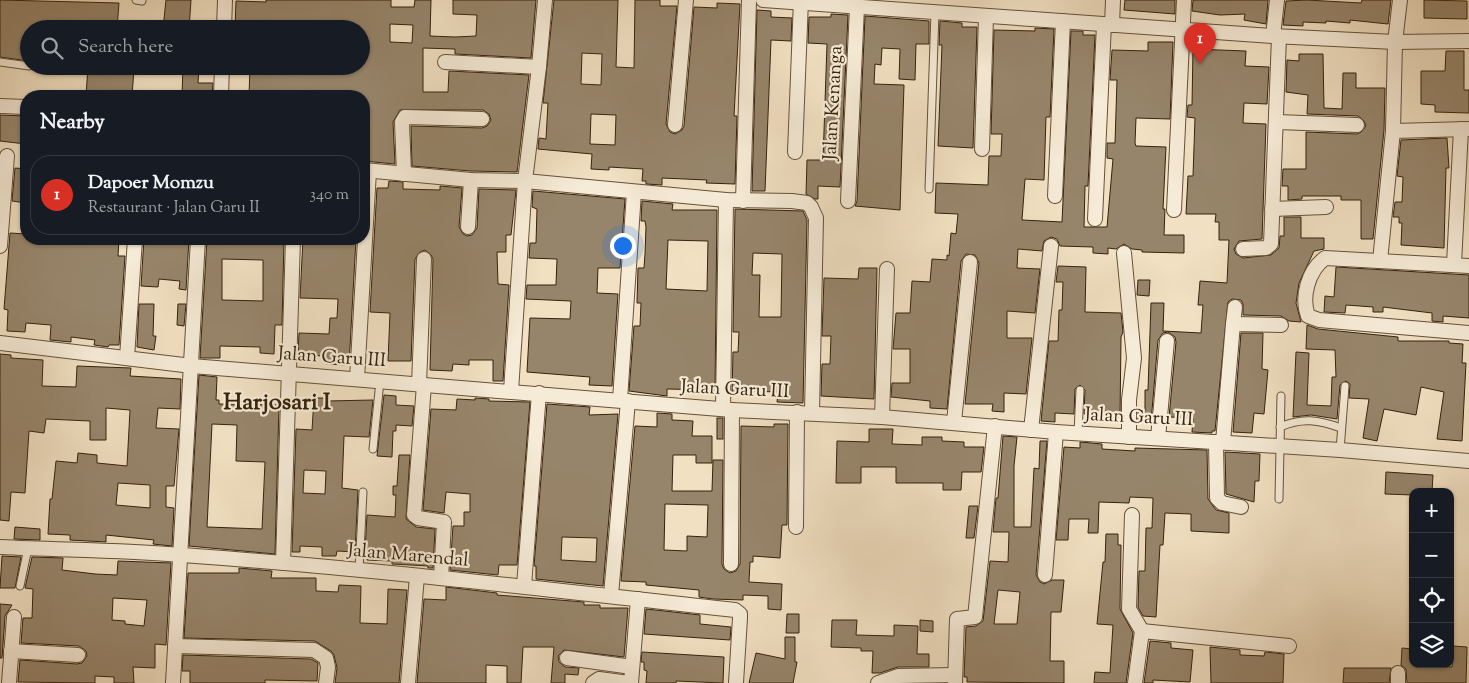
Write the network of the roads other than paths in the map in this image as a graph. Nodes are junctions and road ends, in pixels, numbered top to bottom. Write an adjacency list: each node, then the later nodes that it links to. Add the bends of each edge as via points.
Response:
1 (136, 0): 11 (lane)
2 (225, 0): 16 (street)
3 (545, 0): 26 (street)
4 (686, 0): 33 (street)
5 (749, 0): 48 (street)
6 (763, 0): 12 (street)
7 (1113, 0): 18 (street)
8 (1184, 0): 19 (street)
9 (1277, 0): 20 (street)
10 (1400, 0): 22 (street)
11 (142, 1)
12 (801, 1): 13 (street); 38 (street)
13 (857, 7): 14 (street); 49 (street, Jalan Kenanga)
14 (926, 8): 15 (street); 44 (lane)
15 (986, 16): 17 (street); 37 (street)
16 (224, 20)
17 (1063, 21): 18 (street); 46 (street)
18 (1108, 24): 19 (street); 53 (street)
19 (1182, 29): 20 (street); 52 (street)
20 (1276, 36): 22 (street); 32 (street)
21 (1469, 41): 22 (street)
22 (1395, 42): 36 (street)
23 (0, 62): 25 (lane)
24 (445, 62): 26 (street)
25 (20, 65)
26 (539, 67): 43 (street)
27 (222, 75): 28 (street)
28 (221, 90)
29 (0, 106): 30 (street)
30 (20, 108)
31 (482, 119): 41 (street, via 405,116 402,122)
32 (1277, 122): 34 (street); 51 (street)
33 (675, 125)
34 (1357, 125)
35 (1465, 129): 36 (street); 66 (street)
36 (1393, 131): 64 (street)
37 (982, 149)
38 (796, 152)
39 (7, 156): 59 (street)
40 (370, 170): 41 (street)
41 (404, 174): 42 (street)
42 (471, 180): 43 (street); 54 (street)
43 (525, 181): 45 (street); 83 (street)
44 (929, 189)
45 (634, 192): 47 (street); 86 (street)
46 (1055, 196)
47 (726, 200): 48 (street); 87 (street)
48 (743, 201): 89 (street, via 807,203 816,213)
49 (848, 201)
50 (1326, 207): 51 (street)
51 (1272, 208): 61 (street, via 1270,246)
52 (1174, 210)
53 (1095, 219)
54 (468, 227)
55 (135, 245): 75 (street)
56 (198, 245): 76 (street)
57 (293, 245): 77 (street)
58 (363, 245): 78 (street)
59 (0, 246)
60 (1051, 246): 95 (street)
61 (1243, 249)
62 (1124, 253): 98 (street, via 1134,358)
63 (424, 258): 80 (street)
64 (1380, 260): 66 (street); 72 (street, via 1325,258 1312,272 1304,299 1308,316 1319,320)
65 (970, 262): 91 (street)
66 (1454, 264): 67 (street)
67 (1469, 266)
68 (886, 269): 90 (street)
69 (1235, 307): 70 (street)
70 (1234, 324): 71 (street); 100 (street)
71 (1281, 325)
72 (1469, 333)
73 (1167, 341): 99 (street)
74 (0, 343): 75 (street, Jalan Garu III)
75 (127, 358): 76 (street, Jalan Garu III)
76 (192, 366): 77 (street, Jalan Garu III); 112 (street)
77 (288, 374): 78 (street, Jalan Garu III); 113 (street)
78 (357, 379): 79 (street, Jalan Garu III)
79 (380, 380): 80 (street, Jalan Garu III); 102 (lane)
80 (421, 384): 83 (street, Jalan Garu III); 118 (street, via 414,515 444,522)
81 (1345, 386): 94 (lane)
82 (1080, 390): 97 (lane)
83 (511, 391): 84 (street, Jalan Garu III)
84 (539, 393): 86 (street, Jalan Garu III); 120 (street)
85 (1282, 396): 93 (lane)
86 (624, 400): 87 (street, Jalan Garu III); 121 (street)
87 (728, 410): 88 (street, Jalan Garu III); 114 (street)
88 (797, 412): 89 (street, Jalan Garu III); 109 (street)
89 (812, 413): 90 (street, Jalan Garu III)
90 (882, 417): 91 (street, Jalan Garu III)
91 (954, 422): 92 (street, Jalan Garu III)
92 (995, 426): 95 (street, Jalan Garu III); 131 (street, via 975,616 957,619)
93 (1280, 427): 94 (lane, via 1295,420 1306,420); 101 (lane)
94 (1342, 428): 103 (lane)
95 (1031, 430): 96 (street, Jalan Garu III)
96 (1056, 432): 97 (street, Jalan Garu III); 116 (street)
97 (1078, 433): 98 (street, Jalan Garu III)
98 (1129, 436): 99 (street, Jalan Garu III)
99 (1158, 438): 100 (street, Jalan Garu III)
100 (1219, 442): 101 (street, Jalan Garu III); 107 (street, via 1217,498 1222,504)
101 (1279, 446): 103 (street, Jalan Garu III); 106 (lane)
102 (373, 449)
103 (1340, 450): 104 (street, Jalan Garu III)
104 (1469, 461)
105 (363, 492): 115 (lane)
106 (1279, 499)
107 (1242, 507)
108 (1132, 515): 124 (street, via 1129,609)
109 (796, 526)
110 (0, 547): 111 (street, Jalan Marendal)
111 (28, 548): 112 (street, Jalan Marendal); 119 (lane)
112 (180, 554): 113 (street, Jalan Marendal); 125 (street)
113 (283, 563): 115 (street, Jalan Marendal)
114 (731, 564)
115 (359, 570): 117 (street, Jalan Marendal)
116 (1045, 575)
117 (416, 576): 118 (street, Jalan Marendal); 135 (street)
118 (441, 578): 120 (street, Jalan Marendal)
119 (20, 586)
120 (524, 586): 121 (street, Jalan Marendal)
121 (611, 595): 122 (street, Jalan Marendal)
122 (638, 599): 130 (street); 138 (street, Jalan Marendal, via 738,612)
123 (14, 617): 127 (street)
124 (1142, 631): 126 (street); 140 (street)
125 (175, 646): 133 (street); 134 (street, via 314,650 326,658)
126 (1289, 646)
127 (11, 651): 128 (street); 132 (street)
128 (78, 655)
129 (567, 658): 130 (street)
130 (632, 667): 137 (street)
131 (955, 679): 139 (street, via 898,676)
132 (9, 683)
133 (173, 683)
134 (326, 683)
135 (408, 683)
136 (593, 683): 137 (street, via 599,680)
137 (630, 683)
138 (736, 683)
139 (878, 683)
140 (1135, 683)

